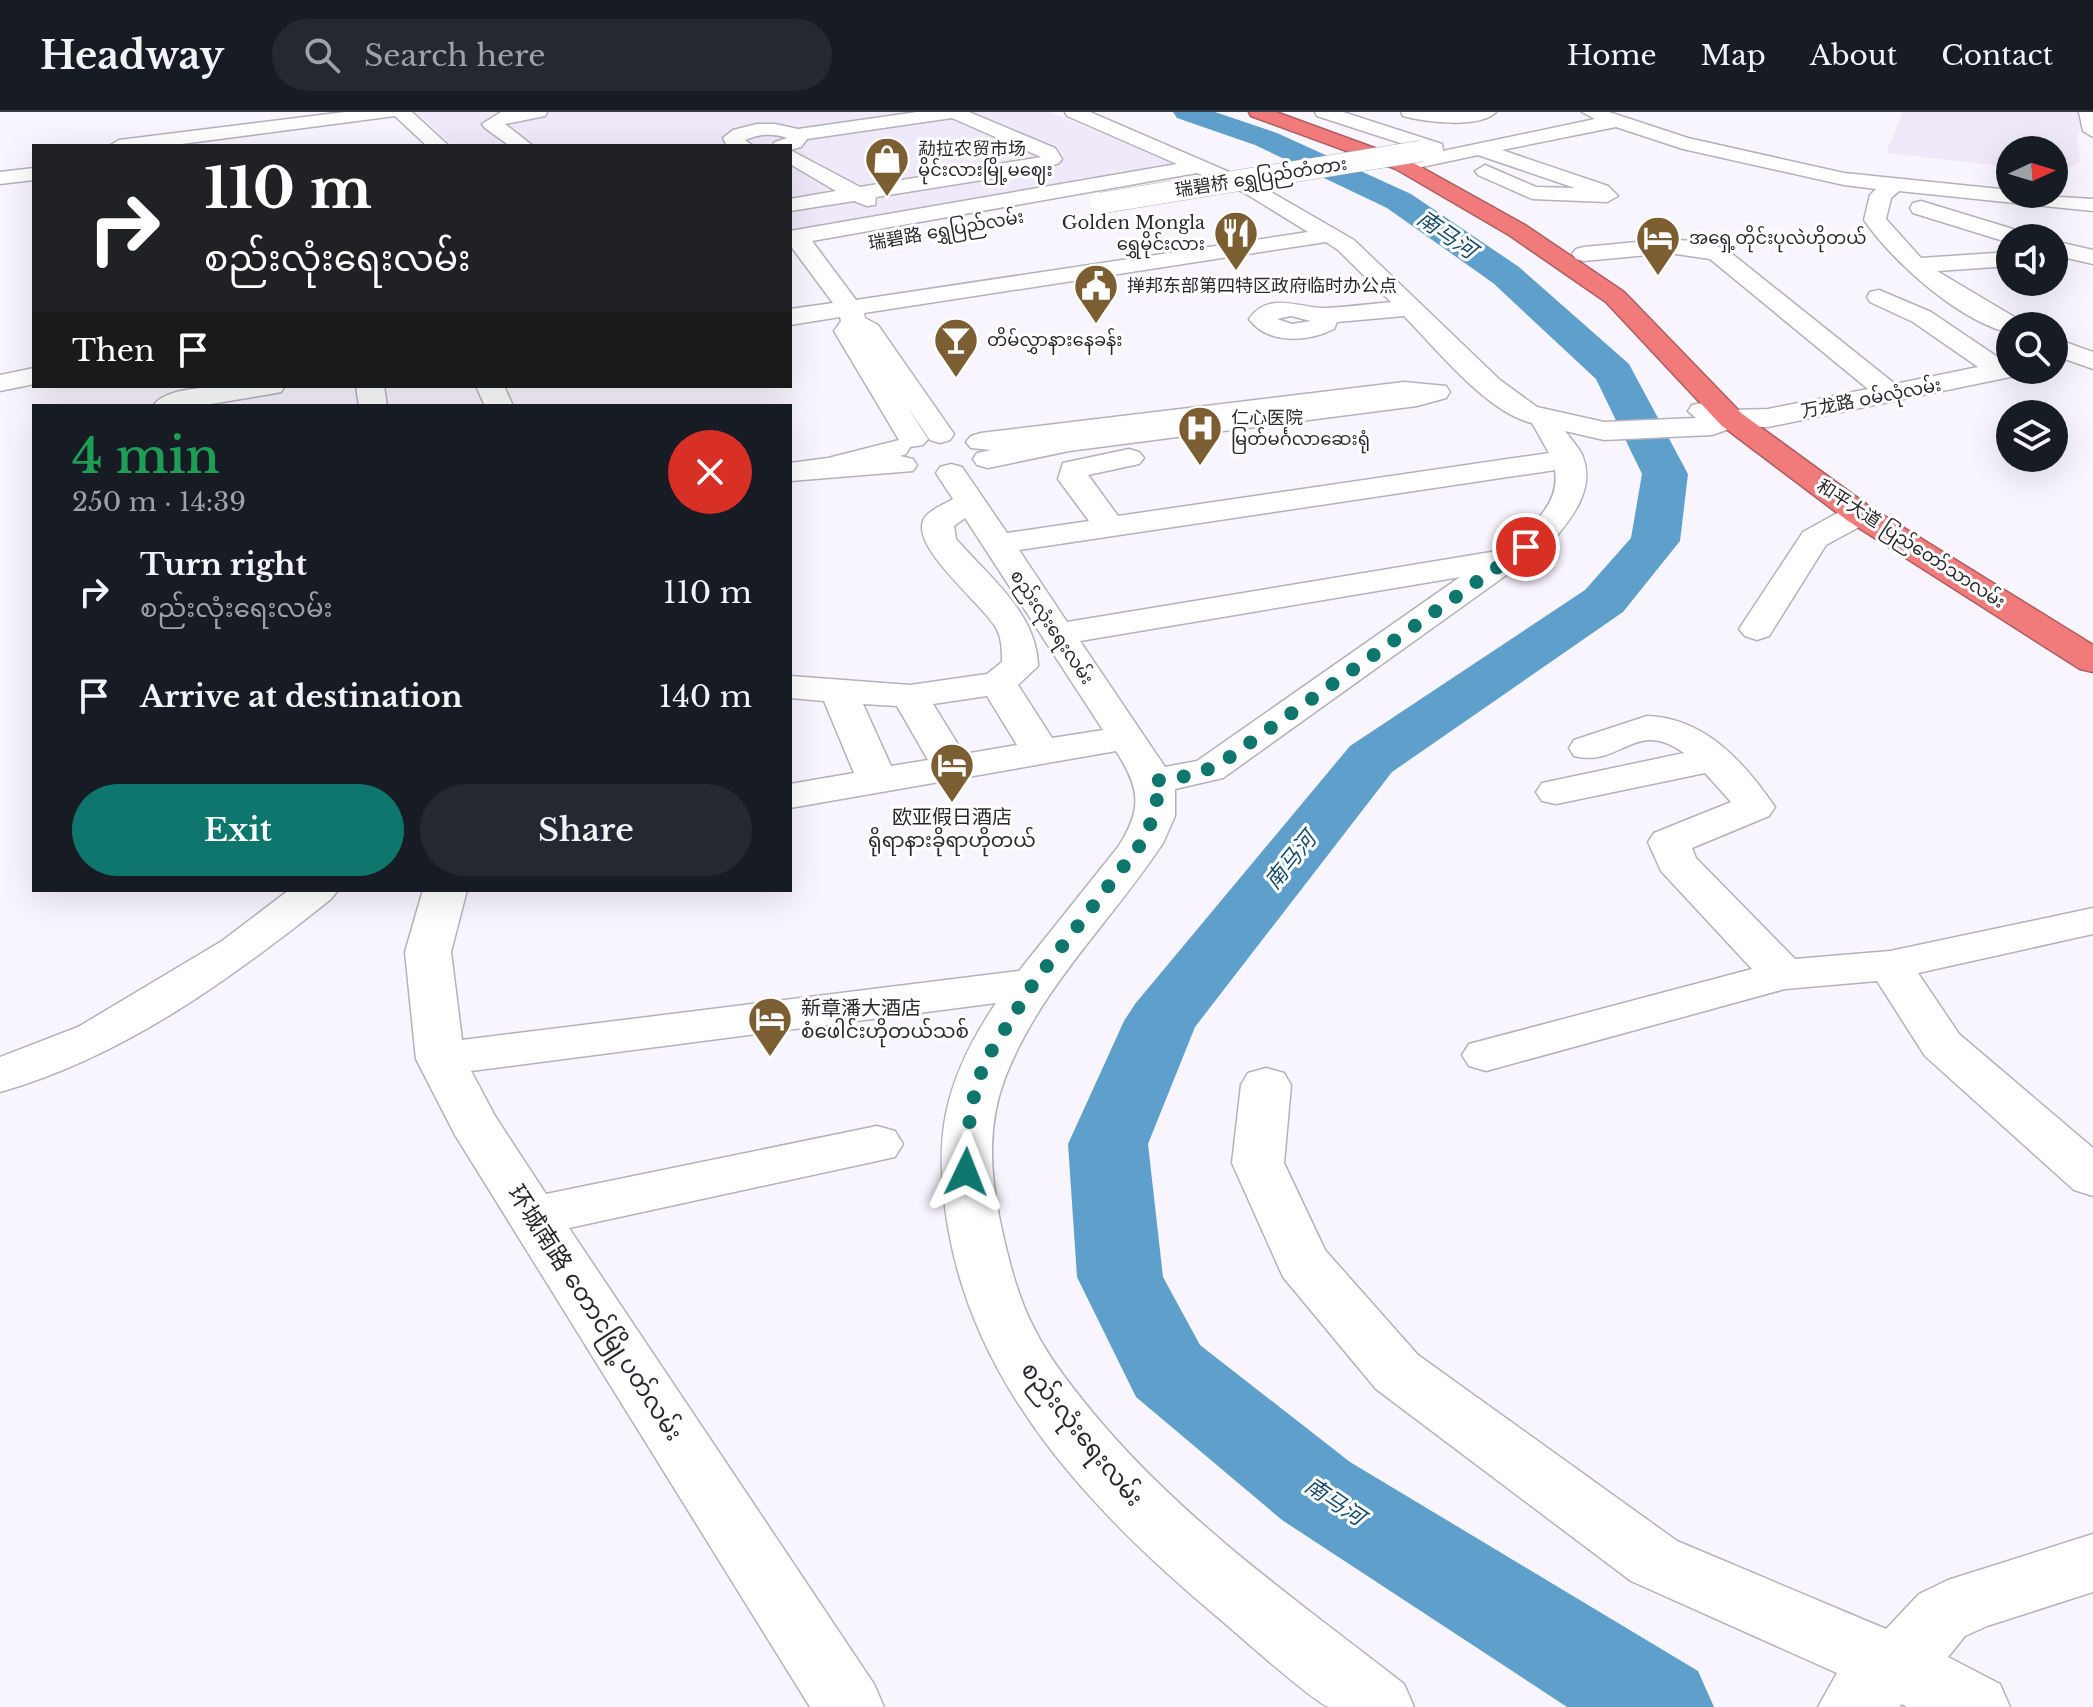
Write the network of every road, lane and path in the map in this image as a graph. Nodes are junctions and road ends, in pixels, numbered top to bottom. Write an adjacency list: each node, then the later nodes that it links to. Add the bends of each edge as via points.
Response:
1 (390, 112): 14 (street)
2 (401, 112): 27 (street)
3 (538, 112): 28 (street, via 492,124)
4 (830, 112): 21 (street, via 811,114)
5 (955, 112): 21 (street); 43 (street, via 1048,152 1052,159)
6 (1074, 112): 35 (street)
7 (1258, 112): 30 (highway, 和平大道 ပြည်တော်သာလမ်း)
8 (1283, 112): 30 (highway, 和平大道 ပြည်တော်သာလမ်း)
9 (1388, 112): 15 (street)
10 (1410, 112): 11 (street, via 1433,118)
11 (1487, 112)
12 (1591, 112): 17 (street)
13 (2088, 112): 19 (street)
14 (334, 115): 18 (street)
15 (1334, 115): 30 (street)
16 (725, 119): 23 (street)
17 (1615, 121): 22 (street); 41 (street, via 1683,143)
18 (289, 125): 20 (street); 26 (street)
19 (2093, 131)
20 (212, 134): 24 (street); 25 (street)
21 (787, 137): 23 (street)
22 (1521, 138): 29 (street); 30 (street)
23 (736, 142)
24 (134, 144)
25 (193, 144)
26 (306, 144)
27 (437, 144)
28 (520, 144)
29 (1479, 149): 30 (street); 36 (street, via 1607,196 1532,193)
30 (1420, 156): 44 (street, 瑞碧桥 ရွှေပြည်တံတား, bridge); 53 (highway, 和平大道 ပြည်တော်သာလမ်း); 72 (highway, 和平大道 ပြည်တော်သာလမ်း, via 1615,297)
31 (32, 157): 34 (street)
32 (792, 157): 43 (street)
33 (32, 163): 34 (street)
34 (0, 164)
35 (1200, 166): 47 (street); 50 (street, via 1250,188)
36 (1485, 171)
37 (32, 174): 38 (street)
38 (0, 178)
39 (2068, 186): 46 (street, via 2087,195)
40 (32, 188): 42 (street)
41 (1887, 191): 46 (street); 48 (street); 56 (street, via 1875,220)
42 (0, 192)
43 (856, 194): 45 (street); 47 (street)
44 (1101, 203): 51 (street, 瑞碧路 ရွှေပြည်လမ်း)
45 (792, 205)
46 (2091, 205): 48 (street)
47 (901, 219): 51 (street)
48 (1976, 224): 49 (street)
49 (1996, 231)
50 (1330, 235): 58 (street); 59 (street)
51 (796, 246): 59 (street, စည်းလုံးရေးလမ်း)
52 (2068, 251): 54 (street)
53 (1584, 254): 69 (street, via 1683,246 1718,254); 71 (highway, 和平大道 ပြည်တော်သာလမ်း, via 1642,298)
54 (2093, 257)
55 (1996, 260): 56 (street)
56 (1915, 265): 62 (street, via 1947,292)
57 (1879, 297): 65 (street, via 1922,317)
58 (1412, 308): 60 (street); 67 (street)
59 (852, 315): 61 (street); 75 (street, စည်းလုံးရေးလမ်း, via 869,330)
60 (1322, 316)
61 (792, 317)
62 (1996, 318)
63 (2068, 351): 64 (street)
64 (2087, 358)
65 (1996, 364)
66 (1996, 372): 69 (street, 万龙路 ဝမ်လုံလမ်း)
67 (1490, 386): 74 (street, via 1527,413); 75 (street, via 1404,390)
68 (259, 388): 70 (street)
69 (1890, 394): 71 (street, 万龙路 ဝမ်လုံလမ်း)
70 (172, 404)
71 (1768, 418): 72 (street, 万龙路 ဝမ်လုံလမ်း); 82 (highway, 和平大道 ပြည်တော်သာလမ်း, via 1838,472)
72 (1714, 419): 74 (street, 万龙路 ဝမ်လုံလမ်း); 78 (highway, 和平大道 ပြည်တော်သာလမ်း)
73 (1409, 420): 79 (street, via 1074,469 1073,479)
74 (1577, 422): 76 (street)
75 (942, 458): 77 (street); 80 (street, စည်းလုံးရေးလမ်း); 86 (street, via 940,541 1013,625 1020,647 1020,666)
76 (1570, 459): 79 (street); 81 (street, via 1570,495 1562,511)
77 (792, 472)
78 (1859, 514): 83 (street, via 1814,539); 85 (highway, 和平大道 ပြည်တော်သာလမ်း)
79 (1110, 527): 80 (street)
80 (997, 544): 84 (street, စည်းလုံးရေးလမ်း)
81 (1512, 558): 84 (street); 96 (street, via 1209,770)
82 (1986, 563)
83 (1757, 629)
84 (1056, 634): 90 (street, စည်းလုံးရေးလမ်း)
85 (2093, 661)
86 (998, 683): 89 (street); 92 (street)
87 (792, 687): 88 (street)
88 (838, 689): 89 (street); 95 (street)
89 (910, 696): 94 (street)
90 (1127, 737): 92 (street); 96 (street, စည်းလုံးရေးလမ်း)
91 (1588, 748): 93 (street, via 1648,727 1662,728 1683,735)
92 (1041, 752): 94 (street)
93 (1714, 759): 97 (street); 103 (street, via 1755,807 1669,842 1676,862)
94 (952, 767): 95 (street)
95 (877, 781): 98 (street)
96 (1153, 781): 104 (street, စည်းလုံးရေးလမ်း, via 1157,799 1147,836)
97 (1556, 792)
98 (792, 796)
99 (313, 892): 107 (street, via 238,951 95,1038)
100 (444, 892): 106 (street, 环城南路 တောင်မြို့ပတ်လမ်း, via 428,952)
101 (2093, 921): 102 (street)
102 (1890, 965): 103 (street); 110 (street, via 1942,1045)
103 (1784, 975): 105 (street)
104 (1033, 984): 106 (street); 115 (street, စည်းလုံးရေးလမ်း, via 984,1063 965,1150 984,1270 1017,1353 1133,1502)
105 (1486, 1055)
106 (440, 1059): 111 (street, 环城南路 တောင်မြို့ပတ်လမ်း, via 473,1123)
107 (0, 1075)
108 (1266, 1085): 113 (street, via 1258,1163 1303,1262 1397,1372 1654,1561)
109 (877, 1144): 111 (street)
110 (2093, 1177)
111 (533, 1216): 114 (street, 环城南路 တောင်မြို့ပတ်လမ်း)
112 (2093, 1563): 113 (street, via 1942,1615)
113 (1871, 1690): 116 (street)
114 (849, 1707)
115 (1379, 1707)
116 (1975, 1707)

